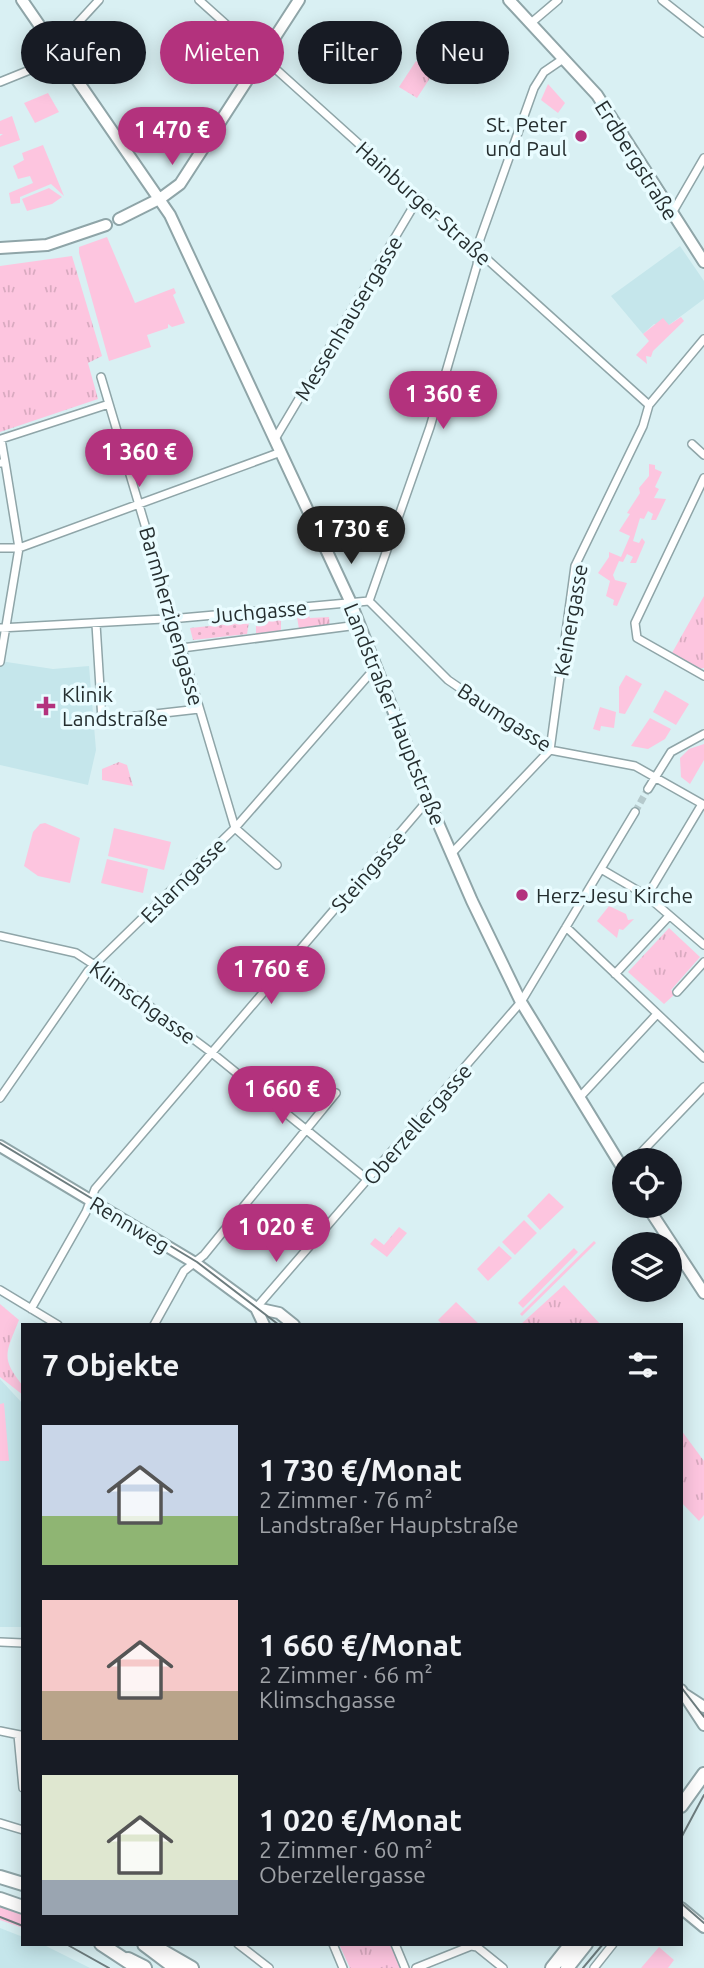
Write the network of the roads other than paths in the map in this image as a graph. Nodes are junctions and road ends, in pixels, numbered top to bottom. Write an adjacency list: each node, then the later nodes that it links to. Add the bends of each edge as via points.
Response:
1 (22, 0): 8 (main road, Landstraßer Hauptstraße)
2 (99, 0): 9 (street)
3 (199, 0): 10 (street, Hainburger Straße)
4 (299, 0): 11 (main road)
5 (509, 0): 12 (main road, Erdbergstraße)
6 (558, 0): 12 (street)
7 (662, 0): 13 (street)
8 (37, 21)
9 (80, 21)
10 (222, 21)
11 (284, 23)
12 (531, 23): 14 (main road, Erdbergstraße)
13 (704, 33)
14 (563, 59): 23 (main road, Erdbergstraße, via 597,95); 27 (street, via 544,72 534,88)
15 (21, 74): 17 (street)
16 (284, 77): 21 (street, Hainburger Straße)
17 (0, 82)
18 (81, 84): 22 (main road, Landstraßer Hauptstraße)
19 (245, 84): 22 (main road, via 180,184)
20 (704, 158): 23 (street)
21 (419, 197): 27 (street, Hainburger Straße); 33 (street, Messenhausergasse)
22 (161, 198): 24 (main road); 33 (main road, Landstraßer Hauptstraße)
23 (671, 215): 28 (main road, Erdbergstraße)
24 (119, 219)
25 (106, 225): 26 (main road, via 47,244)
26 (0, 248)
27 (478, 251): 32 (street, Hainburger Straße); 42 (street, via 430,427)
28 (704, 262)
29 (704, 340): 32 (street, Keinergasse)
30 (101, 377): 31 (street, Barmherzigengasse)
31 (110, 404): 37 (street, via 1,439); 39 (street, Barmherzigengasse)
32 (649, 405): 54 (street, Keinergasse, via 575,566)
33 (275, 439): 35 (main road, Landstraßer Hauptstraße)
34 (692, 444): 36 (street)
35 (281, 452): 39 (street); 43 (main road, Landstraßer Hauptstraße)
36 (704, 455)
37 (2, 463): 41 (street)
38 (704, 478): 51 (street, via 635,623 637,638)
39 (139, 504): 41 (street); 44 (street, Barmherzigengasse)
40 (0, 548): 41 (street)
41 (19, 548): 47 (street)
42 (369, 601): 43 (street, Juchgasse); 54 (street, Baumgasse, via 448,680)
43 (351, 603): 44 (street, Juchgasse); 46 (main road, Landstraßer Hauptstraße)
44 (173, 618): 45 (street, Juchgasse); 48 (street, Barmherzigengasse)
45 (96, 624): 47 (street, Juchgasse); 52 (street, via 102,720)
46 (358, 625): 48 (street, Juchgasse); 50 (main road, Landstraßer Hauptstraße)
47 (4, 628): 49 (street)
48 (181, 648): 52 (street, Barmherzigengasse)
49 (0, 662)
50 (374, 668): 57 (main road, Landstraßer Hauptstraße); 60 (street, Eslarngasse)
51 (704, 676)
52 (199, 709): 60 (street, Barmherzigengasse)
53 (704, 734): 55 (street, via 676,747)
54 (550, 750): 55 (street, Baumgasse, via 635,766); 61 (street)
55 (655, 777): 56 (street); 58 (street, Baumgasse)
56 (648, 789)
57 (428, 800): 61 (main road, Landstraßer Hauptstraße); 75 (street, Steingasse)
58 (703, 804): 64 (street)
59 (635, 812): 63 (street, Oberzellergasse)
60 (235, 828): 62 (street); 70 (street, Eslarngasse)
61 (451, 854): 73 (main road, Landstraßer Hauptstraße)
62 (277, 865)
63 (601, 869): 64 (street); 66 (street, Oberzellergasse)
64 (647, 896): 65 (street)
65 (669, 916): 68 (street); 71 (street)
66 (566, 928): 71 (street); 73 (street, Oberzellergasse)
67 (0, 936): 70 (street, Klimschgasse, via 76,953)
68 (704, 945)
69 (704, 962): 72 (street)
70 (96, 966): 75 (street, Klimschgasse); 79 (street, Eslarngasse, via 88,971)
71 (615, 974): 74 (street)
72 (677, 992)
73 (522, 1002): 80 (main road, Landstraßer Hauptstraße); 85 (street, Oberzellergasse)
74 (657, 1014): 76 (street); 80 (street)
75 (212, 1053): 81 (street, Klimschgasse); 86 (street, Steingasse)
76 (704, 1058)
77 (704, 1087): 83 (street)
78 (336, 1093): 81 (street)
79 (0, 1098)
80 (579, 1098): 84 (main road, Landstraßer Hauptstraße)
81 (307, 1128): 85 (street, Klimschgasse); 88 (street)
82 (0, 1146): 86 (main road, Rennweg)
83 (646, 1148)
84 (612, 1152)
85 (368, 1180): 91 (street, Oberzellergasse)
86 (90, 1200): 88 (main road, Rennweg); 92 (street, Steingasse)
87 (655, 1218): 90 (main road)
88 (195, 1263): 91 (main road, Rennweg); 94 (street, via 184,1270)
89 (0, 1290): 92 (street)
90 (704, 1293)
91 (256, 1308): 95 (main road, Rennweg); 96 (main road, Rennweg, via 279,1313)
92 (31, 1309): 93 (street)
93 (55, 1323)
94 (155, 1323)
95 (263, 1323)
96 (292, 1323)
97 (0, 1642): 98 (street)
98 (21, 1643)
99 (683, 1693): 101 (main road)
100 (683, 1694): 102 (main road)
101 (704, 1707)
102 (704, 1725)
103 (0, 1731): 104 (street)
104 (21, 1736)
105 (704, 1774): 106 (main road)
106 (683, 1803)
107 (0, 1823): 108 (street)
108 (21, 1829)
109 (0, 1877): 110 (main road)
110 (21, 1883)
111 (0, 1899): 112 (main road)
112 (21, 1906)
113 (683, 1910): 114 (main road)
114 (704, 1927)
115 (150, 1946): 126 (highway)
116 (152, 1946): 127 (main road)
117 (241, 1946): 128 (street)
118 (334, 1946): 129 (street)
119 (396, 1946): 130 (street)
120 (569, 1946): 133 (main road)
121 (584, 1946): 134 (main road)
122 (611, 1946): 135 (street)
123 (117, 1948): 124 (main road)
124 (133, 1964): 125 (highway)
125 (144, 1968)
126 (177, 1968)
127 (192, 1968)
128 (269, 1968)
129 (343, 1968)
130 (405, 1968)
131 (416, 1968): 132 (street, via 474,1946)
132 (503, 1968)
133 (552, 1968)
134 (567, 1968)
135 (594, 1968)

